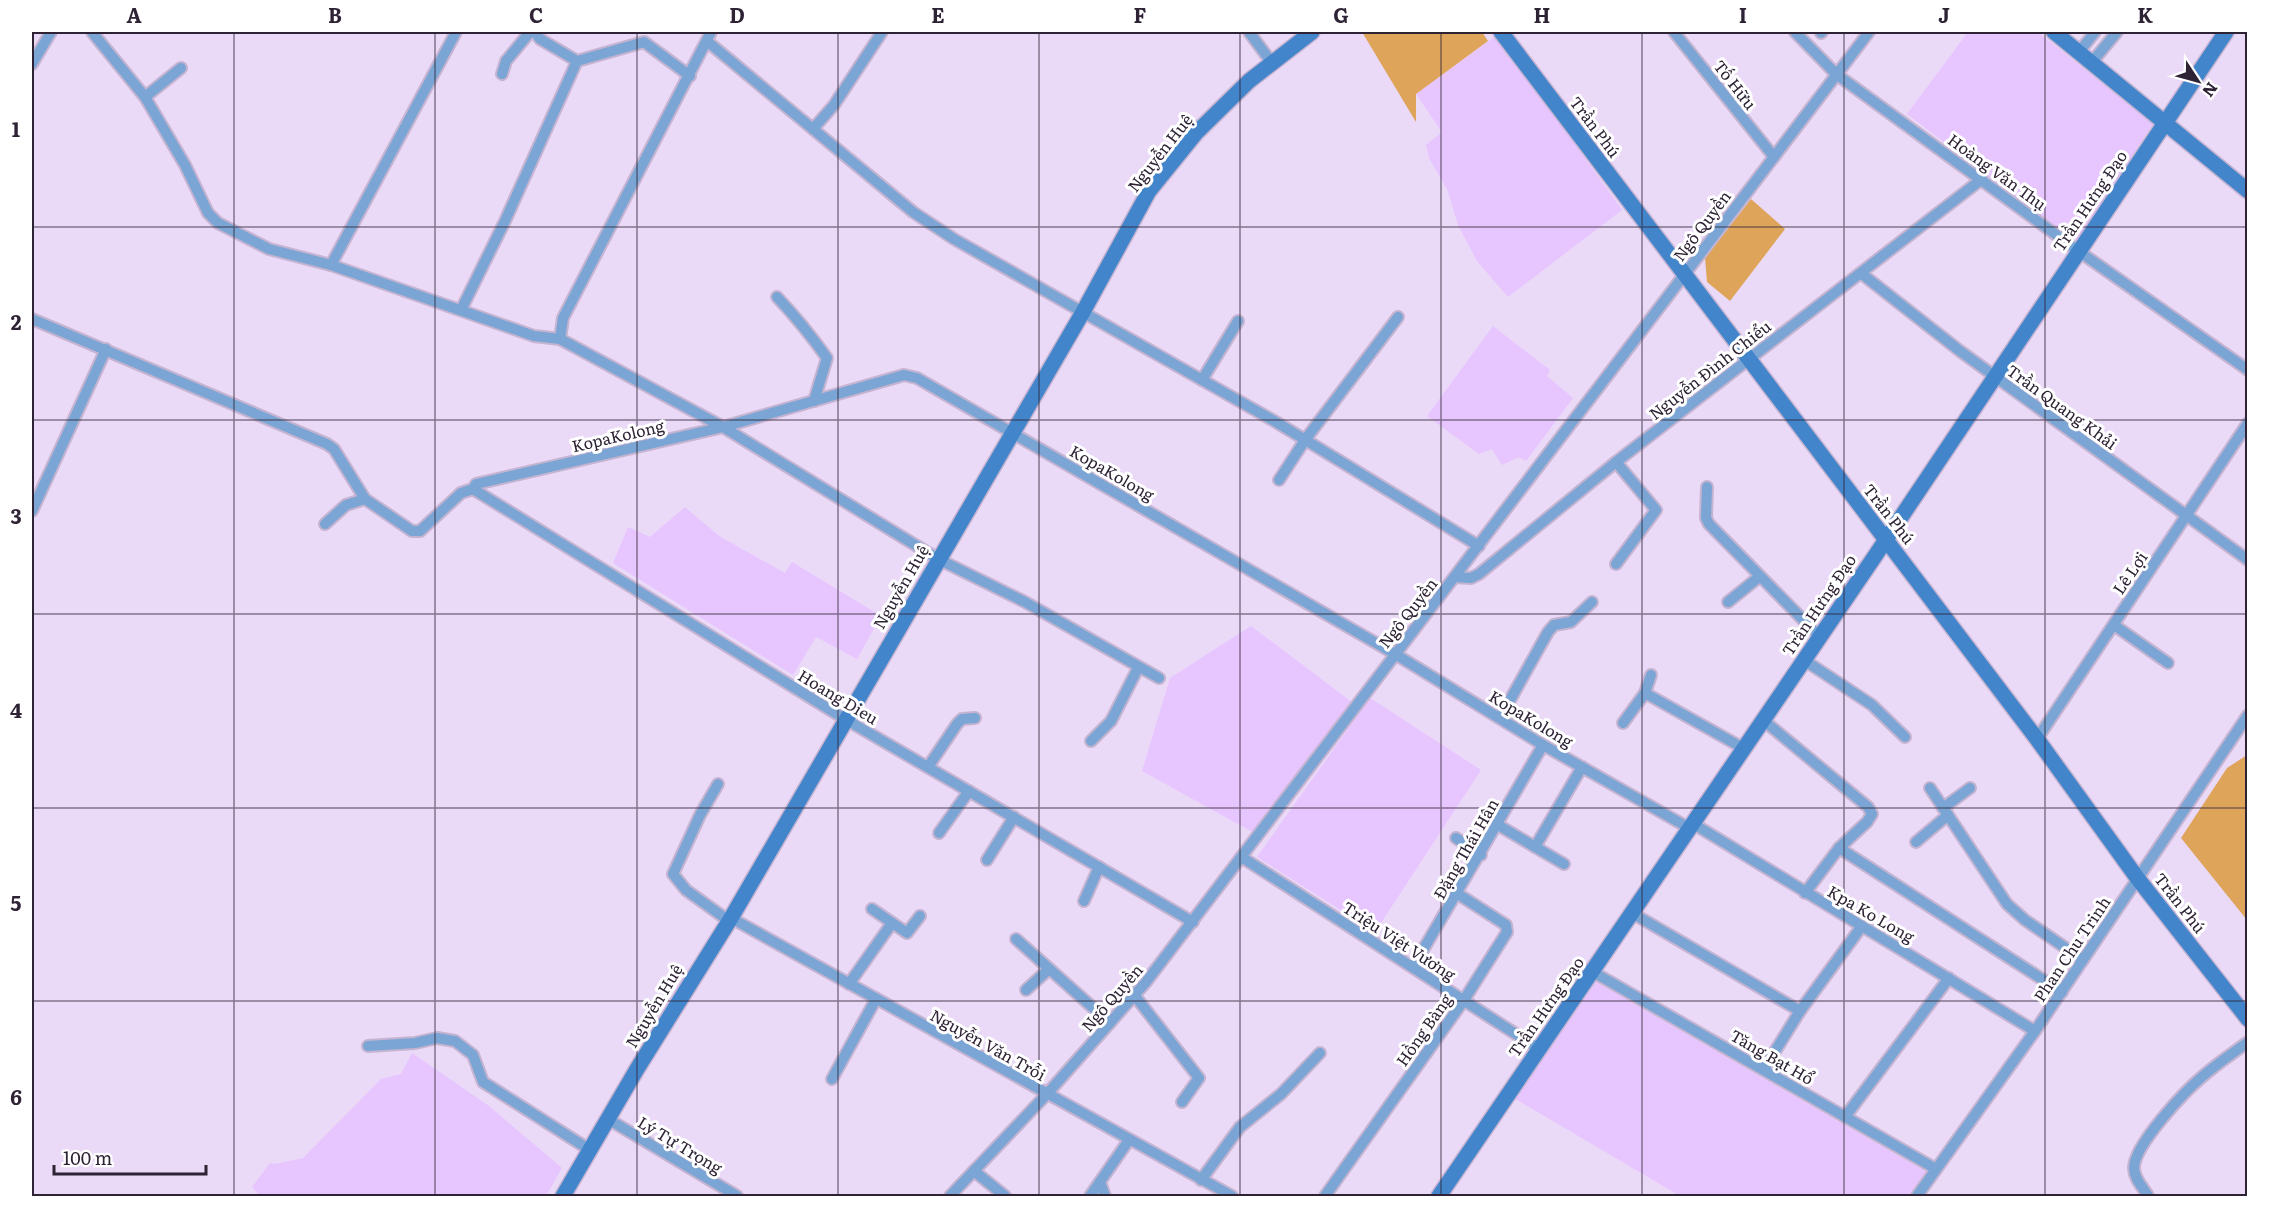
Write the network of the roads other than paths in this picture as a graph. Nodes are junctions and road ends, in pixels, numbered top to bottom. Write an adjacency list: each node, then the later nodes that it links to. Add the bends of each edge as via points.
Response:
1 (51, 32): 23 (street)
2 (92, 32): 28 (street)
3 (456, 32): 35 (street)
4 (530, 32): 25 (street, via 506,61)
5 (535, 32): 20 (street)
6 (882, 32): 30 (street, via 834,105)
7 (1249, 32): 22 (street)
8 (1312, 32): 22 (street, Nguyễn Huệ)
9 (1501, 32): 37 (street, Trần Phú)
10 (1674, 32): 31 (street, Tố Hữu)
11 (1795, 32): 26 (street, Hoàng Văn Thụ)
12 (1869, 32): 26 (street, Ngô Quyền)
13 (2054, 32): 19 (street)
14 (2095, 32): 19 (street)
15 (2117, 32): 21 (street)
16 (2226, 32): 29 (street, Trần Hưng Đạo)
17 (643, 37): 20 (street); 27 (street)
18 (710, 37): 27 (street); 30 (street)
19 (2079, 52): 21 (street)
20 (577, 61): 39 (street)
21 (2092, 62): 29 (street)
22 (1272, 63): 40 (street, Nguyễn Huệ, via 1196,133 1149,191)
23 (32, 64)
24 (182, 68): 28 (street)
25 (502, 74)
26 (1836, 74): 31 (street, Ngô Quyền); 32 (street, Hoàng Văn Thụ)
27 (690, 76): 44 (street, via 563,318)
28 (145, 97): 35 (street, via 212,219 269,249)
29 (2165, 123): 33 (street); 34 (street, Trần Hưng Đạo)
30 (813, 129): 40 (street, via 913,212)
31 (1773, 157): 37 (street, Ngô Quyền)
32 (1982, 179): 34 (street, Hoàng Văn Thụ); 36 (street, Nguyễn Đình Chiểu)
33 (2247, 191)
34 (2077, 250): 47 (street, Hoàng Văn Thụ); 48 (street, Trần Hưng Đạo)
35 (331, 265): 39 (street)
36 (1862, 274): 46 (street, Nguyễn Đình Chiểu); 48 (street, Trần Quang Khải)
37 (1684, 275): 46 (street, Trần Phú); 64 (street, Ngô Quyền)
38 (777, 297): 50 (street, via 827,358)
39 (461, 310): 44 (street, via 534,336)
40 (1083, 312): 49 (street); 53 (street, Nguyễn Huệ)
41 (1398, 317): 54 (street)
42 (32, 319): 45 (street)
43 (1238, 321): 49 (street)
44 (560, 339): 52 (street)
45 (106, 349): 59 (street, via 327,444); 60 (street)
46 (1748, 359): 55 (street, Nguyễn Đình Chiểu); 63 (street, Trần Phú)
47 (2247, 370)
48 (1995, 377): 61 (street, Trần Quang Khải); 63 (street, Trần Hưng Đạo)
49 (1202, 380): 54 (street)
50 (814, 401): 52 (street, KopaKolong); 53 (street, KopaKolong, via 904,375 917,378)
51 (2247, 423): 61 (street, Lê Lợi)
52 (723, 427): 58 (street, KopaKolong, via 476,484); 65 (street)
53 (1011, 432): 65 (street, Nguyễn Huệ); 74 (street, KopaKolong)
54 (1305, 440): 56 (street); 64 (street)
55 (1616, 462): 67 (street, via 1656,510); 68 (street, Nguyễn Đình Chiểu, via 1479,574)
56 (1279, 480)
57 (1707, 487): 69 (street, via 1708,524)
58 (473, 489): 59 (street, KopaKolong, via 461,493 420,531 412,531); 84 (street, Hoang Dieu)
59 (365, 499): 62 (street, via 346,505)
60 (32, 511)
61 (2187, 515): 66 (street, Trần Quang Khải); 72 (street, Lê Lợi)
62 (324, 524)
63 (1886, 539): 73 (street, Trần Hưng Đạo); 88 (street, Trần Phú)
64 (1479, 546): 68 (street, Ngô Quyền)
65 (938, 559): 77 (street, via 1025,602); 84 (street, Nguyễn Huệ)
66 (2247, 560)
67 (1616, 564)
68 (1455, 577): 74 (street, Ngô Quyền)
69 (1760, 577): 71 (street); 73 (street)
70 (1592, 602): 83 (street, via 1571,622 1554,625 1548,632)
71 (1728, 602)
72 (2114, 624): 76 (street); 88 (street, Lê Lợi)
73 (1819, 636): 75 (street, Trần Hưng Đạo)
74 (1395, 654): 83 (street, KopaKolong); 108 (street, Ngô Quyền)
75 (1804, 660): 85 (street, Trần Hưng Đạo); 87 (street, via 1872,705)
76 (2168, 663)
77 (1138, 668): 79 (street); 89 (street, via 1111,721)
78 (1651, 675): 80 (street)
79 (1160, 678)
80 (1645, 693): 86 (street); 91 (street)
81 (2247, 715): 112 (street, Phan Chu Trinh)
82 (975, 718): 92 (street, via 962,719 957,724)
83 (1500, 718): 90 (street, KopaKolong)
84 (845, 719): 92 (street, Hoang Dieu); 119 (street, Nguyễn Huệ)
85 (1763, 720): 91 (street, Trần Hưng Đạo); 106 (street, via 1870,810 1867,822)
86 (1623, 723)
87 (1905, 737)
88 (2037, 739): 112 (street, Trần Phú)
89 (1091, 741)
90 (1543, 745): 93 (street, KopaKolong); 100 (street, Đặng Thái Hân)
91 (1743, 748): 101 (street, Trần Hưng Đạo)
92 (928, 767): 97 (street, Hoang Dieu)
93 (1582, 767): 101 (street, KopaKolong); 105 (street)
94 (718, 784): 119 (street, Nguyễn Văn Trỗi, via 673,874 686,890)
95 (1930, 788): 98 (street)
96 (1970, 788): 98 (street)
97 (969, 791): 99 (street, Hoang Dieu); 102 (street)
98 (1945, 811): 104 (street); 124 (street, via 2007,904)
99 (1014, 817): 109 (street); 111 (street, Hoang Dieu)
100 (1498, 825): 105 (street); 107 (street, Đặng Thái Hân)
101 (1690, 825): 113 (street, Kpa Ko Long); 117 (street, Trần Hưng Đạo)
102 (939, 833)
103 (1456, 838): 107 (street)
104 (1916, 842)
105 (1535, 847): 110 (street)
106 (1839, 848): 113 (street); 131 (street)
107 (1481, 855): 114 (street, Đặng Thái Hân)
108 (1242, 858): 120 (street, Ngô Quyền); 125 (street, Triệu Việt Vương)
109 (987, 860)
110 (1564, 864)
111 (1099, 867): 115 (street); 120 (street, Hoang Dieu)
112 (2138, 879): 124 (street, Phan Chu Trinh); 136 (street, Trần Phú)
113 (1805, 893): 122 (street, Kpa Ko Long)
114 (1458, 894): 125 (street, Đặng Thái Hân); 134 (street, Hồng Bàng, via 1508,928)
115 (1084, 901)
116 (872, 909): 121 (street)
117 (1632, 913): 127 (street, Trần Hưng Đạo); 135 (street)
118 (920, 916): 121 (street, via 907,933)
119 (730, 919): 129 (street, Nguyễn Văn Trỗi); 148 (street, Nguyễn Huệ)
120 (1193, 922): 132 (street, Ngô Quyền)
121 (892, 923): 129 (street)
122 (1862, 926): 128 (street, Kpa Ko Long); 135 (street)
123 (1016, 939): 126 (street)
124 (2083, 960): 131 (street, Phan Chu Trinh)
125 (1413, 968): 134 (street, Triệu Việt Vương)
126 (1049, 969): 130 (street); 137 (street)
127 (1593, 972): 141 (street, Trần Hưng Đạo); 143 (street, Tăng Bạt Hổ)
128 (1949, 978): 138 (street, Kpa Ko Long); 147 (street)
129 (849, 984): 133 (street, Nguyễn Văn Trỗi)
130 (1026, 990)
131 (2062, 992): 138 (street, Phan Chu Trinh)
132 (1135, 996): 137 (street, Ngô Quyền); 146 (street, via 1198,1078)
133 (876, 999): 144 (street); 145 (street, Nguyễn Văn Trỗi)
134 (1464, 1000): 141 (street, Triệu Việt Vương); 162 (street, Hồng Bàng)
135 (1800, 1011): 143 (street)
136 (2247, 1020)
137 (1110, 1023): 145 (street, Ngô Quyền)
138 (2035, 1031): 151 (street, Phan Chu Trinh)
139 (2247, 1042): 165 (street, via 2202,1076 2138,1153 2134,1175)
140 (368, 1046): 150 (street, via 437,1038 455,1041 473,1055 483,1082)
141 (1539, 1049): 163 (street, Trần Hưng Đạo)
142 (1320, 1053): 153 (street, via 1281,1094 1240,1127)
143 (1764, 1070): 147 (street, Tăng Bạt Hổ)
144 (832, 1079)
145 (1047, 1094): 149 (street, Nguyễn Văn Trỗi); 152 (street, Ngô Quyền)
146 (1182, 1102)
147 (1845, 1117): 151 (street, Tăng Bạt Hổ)
148 (608, 1119): 150 (street, Nguyễn Huệ); 156 (street, Lý Tự Trọng)
149 (1129, 1140): 153 (street, Nguyễn Văn Trỗi); 154 (street)
150 (590, 1150): 155 (street, Nguyễn Huệ)
151 (1936, 1169): 164 (street, Phan Chu Trinh)
152 (974, 1171): 157 (street, Ngô Quyền); 158 (street)
153 (1201, 1180): 161 (street, Nguyễn Văn Trỗi)
154 (1100, 1182): 159 (street); 160 (street)
155 (563, 1197)
156 (737, 1197)
157 (950, 1197)
158 (1005, 1197)
159 (1090, 1197)
160 (1105, 1197)
161 (1232, 1197)
162 (1325, 1197)
163 (1439, 1197)
164 (1917, 1197)
165 (2148, 1197)

